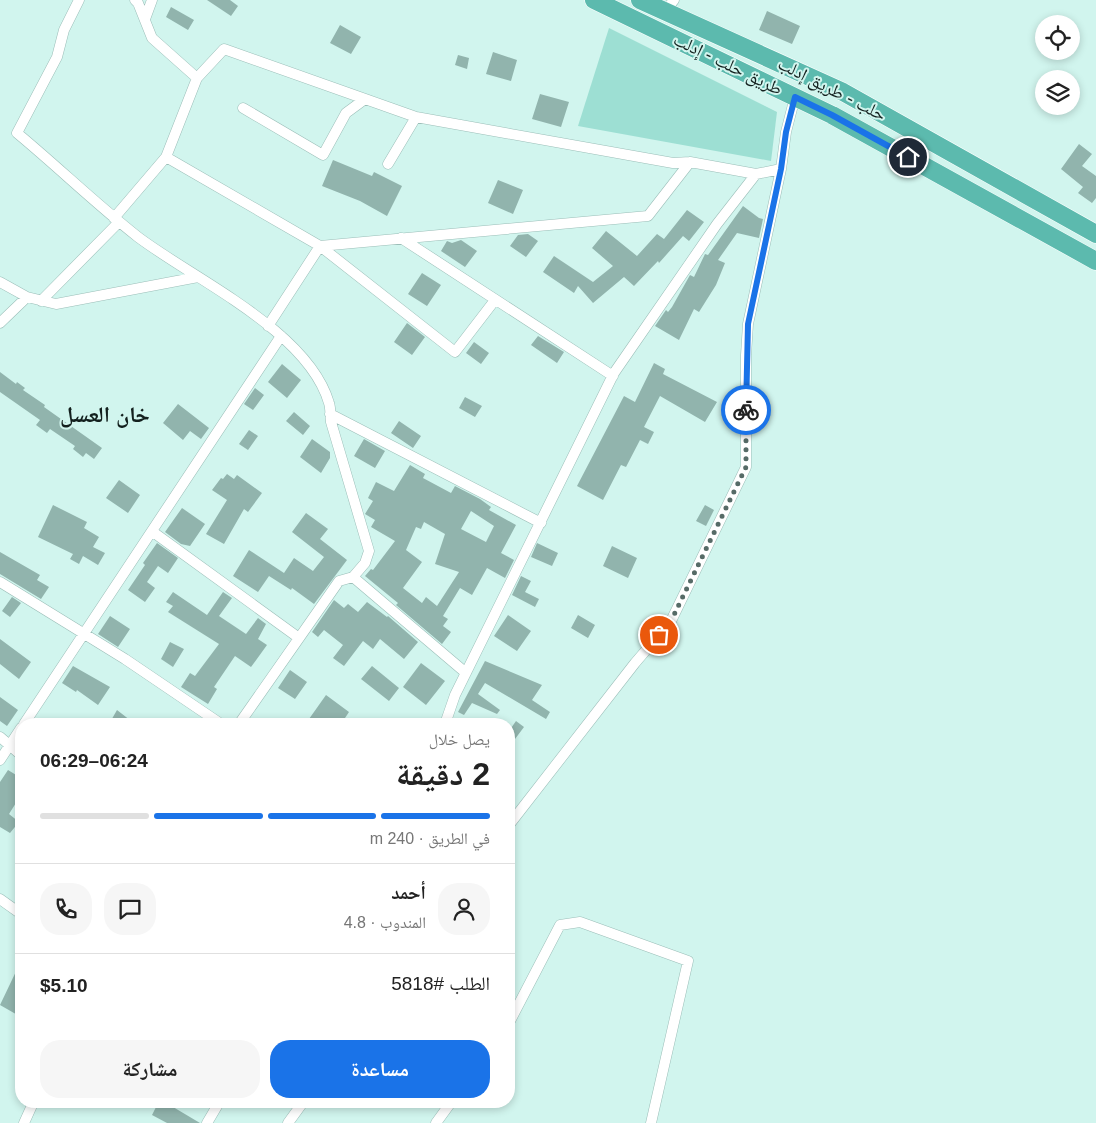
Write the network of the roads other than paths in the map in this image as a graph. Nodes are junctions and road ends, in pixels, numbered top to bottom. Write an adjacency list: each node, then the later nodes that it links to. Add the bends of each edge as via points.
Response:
1 (79, 0): 20 (street, via 64,30 57,57 17,133)
2 (135, 0): 7 (street)
3 (152, 0): 7 (street)
4 (594, 0): 9 (highway, طريق حلب - إدلب)
5 (640, 0): 6 (highway, حلب - طريق إدلب)
6 (670, 5): 19 (highway, حلب - طريق إدلب, via 843,92)
7 (144, 19): 8 (street, via 152,38)
8 (197, 78): 10 (street, via 224,50); 14 (street)
9 (795, 97): 13 (highway, طريق حلب - إدلب); 17 (street)
10 (365, 99): 11 (street, via 346,113 323,155); 12 (street)
11 (243, 108)
12 (416, 117): 15 (street, via 672,163); 16 (street)
13 (873, 138): 19 (highway, via 872,128 880,122 952,161); 24 (highway, طريق حلب - إدلب)
14 (166, 157): 20 (street); 23 (street)
15 (690, 162): 18 (street); 22 (street, via 648,216)
16 (388, 164)
17 (781, 169): 18 (street); 51 (street, via 748,324 746,467 671,621)
18 (756, 174): 33 (street, via 717,224)
19 (994, 177): 21 (highway, حلب - طريق إدلب)
20 (117, 220): 25 (street); 29 (street)
21 (1096, 234)
22 (401, 238): 23 (street); 28 (street)
23 (320, 246): 28 (street, via 455,352); 31 (street)
24 (1096, 261)
25 (198, 277): 29 (street, via 56,304); 31 (street)
26 (0, 282): 27 (street)
27 (27, 297): 29 (street); 30 (street)
28 (495, 300): 33 (street)
29 (41, 301)
30 (0, 324)
31 (268, 326): 32 (street)
32 (281, 336): 34 (street, via 319,381 330,404); 36 (street)
33 (613, 376): 35 (street)
34 (330, 414): 35 (street); 37 (street, via 370,551 366,563)
35 (540, 523): 41 (street)
36 (153, 532): 39 (street); 40 (street)
37 (353, 577): 40 (street, via 339,581); 41 (street)
38 (0, 582): 39 (street)
39 (85, 634): 42 (street); 43 (street)
40 (299, 638): 44 (street)
41 (466, 673): 45 (street)
42 (28, 718)
43 (212, 718)
44 (242, 718)
45 (447, 718)
46 (0, 737): 48 (street)
47 (15, 738): 48 (street)
48 (10, 746): 49 (street); 50 (street)
49 (15, 750)
50 (0, 760)
51 (515, 817)
52 (0, 898): 53 (street)
53 (15, 909)
54 (515, 1012): 63 (street, via 560,926 580,922 688,961)
55 (31, 1108): 59 (street)
56 (216, 1108): 60 (street)
57 (299, 1108): 61 (street)
58 (447, 1108): 62 (street)
59 (24, 1123)
60 (206, 1123)
61 (288, 1123)
62 (436, 1123)
63 (651, 1123)

